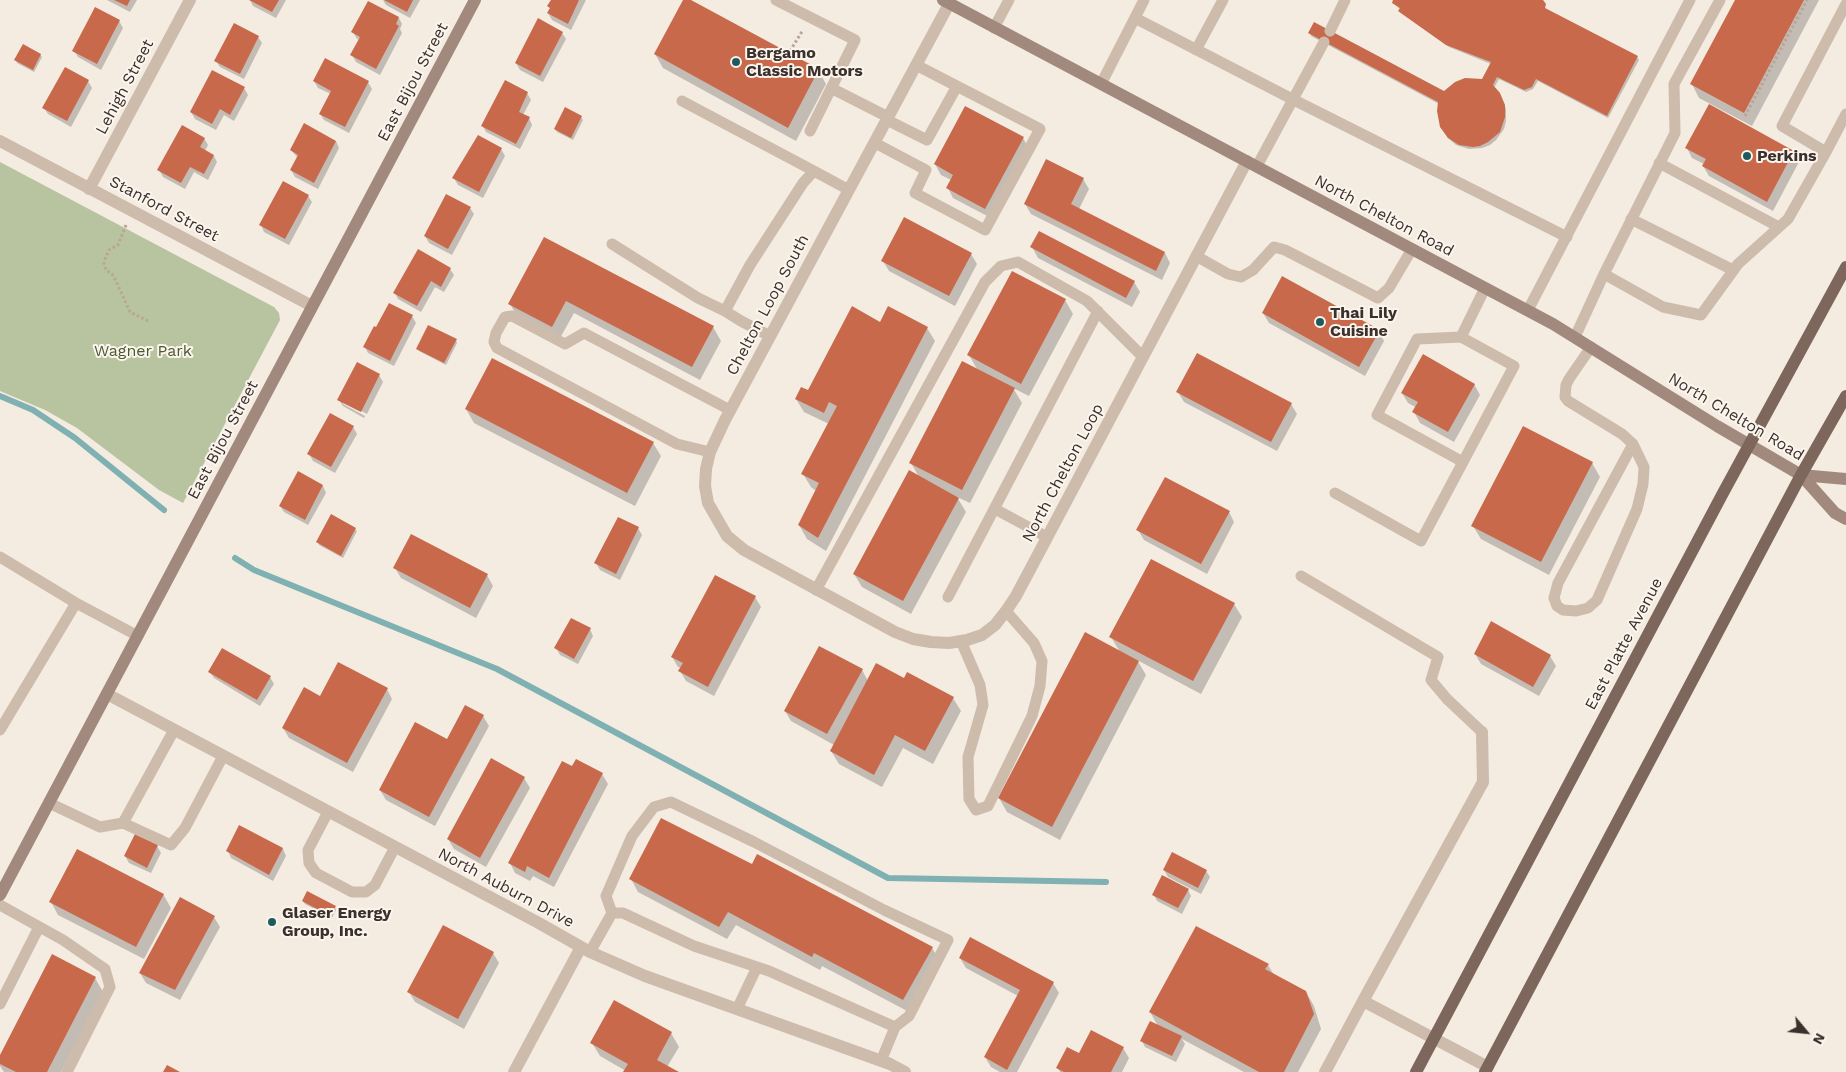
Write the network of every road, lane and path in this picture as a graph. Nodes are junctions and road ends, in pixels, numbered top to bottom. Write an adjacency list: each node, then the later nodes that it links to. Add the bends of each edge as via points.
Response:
1 (190, 0): 34 (street, Lehigh Street)
2 (475, 0): 47 (main road, East Bijou Street)
3 (776, 0): 21 (lane, via 855,40)
4 (1009, 0): 14 (lane)
5 (1144, 0): 13 (lane)
6 (1222, 0): 17 (lane)
7 (1345, 0): 15 (lane)
8 (1690, 0): 39 (lane)
9 (1720, 0): 31 (lane, via 1674,84 1675,133)
10 (1807, 0): 25 (path)
11 (946, 2): 14 (main road, North Chelton Road); 18 (street, Chelton Loop South)
12 (1846, 4): 30 (lane, via 1782,126)
13 (1135, 18): 17 (lane); 19 (lane)
14 (994, 28): 19 (main road, North Chelton Road)
15 (1330, 31)
16 (1324, 42): 22 (lane)
17 (1196, 50): 22 (lane)
18 (916, 65): 20 (lane); 26 (street, Chelton Loop South)
19 (1101, 84): 32 (main road, North Chelton Road)
20 (957, 86): 26 (lane, via 927,140); 29 (lane, via 1040,129 985,230 915,193 926,170)
21 (831, 88): 26 (lane); 27 (lane)
22 (1294, 100): 32 (lane); 39 (lane)
23 (682, 101): 33 (lane)
24 (1846, 114): 30 (lane)
25 (1745, 116)
26 (888, 118): 29 (street, Chelton Loop South)
27 (810, 131)
28 (0, 141): 34 (street, Stanford Street)
29 (875, 143): 35 (street, Chelton Loop South)
30 (1826, 152): 38 (lane, via 1788,219)
31 (1659, 163): 37 (lane); 38 (lane)
32 (1252, 164): 41 (main road, North Chelton Road); 42 (street, North Chelton Loop)
33 (814, 171): 35 (lane); 49 (lane, via 750,265)
34 (89, 189): 36 (street, Stanford Street)
35 (849, 190): 52 (street, Chelton Loop South)
36 (133, 212): 47 (street, Stanford Street); 51 (path, via 118,245 109,250 104,263 130,312)
37 (1631, 219): 44 (lane); 45 (lane)
38 (1779, 226): 44 (lane)
39 (1567, 237): 48 (lane)
40 (612, 244): 49 (lane, via 698,298)
41 (1412, 249): 42 (lane, via 1389,288 1378,298 1274,247 1253,270 1241,277 1228,274); 46 (main road, North Chelton Road)
42 (1196, 256): 56 (street, North Chelton Loop)
43 (1846, 267): 60 (main road, East Platte Avenue)
44 (1733, 270): 45 (lane, via 1701,315 1663,308)
45 (1604, 274): 54 (lane)
46 (1485, 288): 48 (main road, North Chelton Road); 53 (lane)
47 (312, 306): 75 (main road, East Bijou Street)
48 (1528, 310): 54 (main road, North Chelton Road)
49 (726, 311): 52 (lane)
50 (1098, 311): 56 (lane); 66 (lane); 71 (lane, via 1087,301 1018,262 1000,266 984,282)
51 (148, 322)
52 (770, 336): 58 (street, Chelton Loop South)
53 (1461, 337): 62 (lane, via 1514,366); 62 (lane, via 1417,339 1377,415)
54 (1575, 337): 55 (main road, North Chelton Road)
55 (1591, 347): 59 (lane, via 1569,379 1565,397); 60 (main road, North Chelton Road)
56 (1143, 357): 68 (street, North Chelton Loop)
57 (1846, 396): 63 (main road)
58 (730, 410): 61 (street, Chelton Loop South); 61 (lane, via 584,333 566,344 512,316 505,317 496,334 494,342 498,348 677,444)
59 (1633, 444): 59 (lane, via 1558,583 1554,598 1563,610 1588,608 1597,600 1637,510 1644,467)
60 (1749, 446): 63 (main road, North Chelton Road); 96 (main road, East Platte Avenue)
61 (710, 452): 71 (street, Chelton Loop South, via 705,486 708,503 727,536 744,550)
62 (1463, 462): 65 (lane, via 1421,541)
63 (1801, 475): 64 (main road, North Chelton Road); 67 (main road, North Chelton Road, via 1835,513); 98 (main road)
64 (1846, 479)
65 (1335, 493)
66 (994, 509): 68 (lane); 72 (lane)
67 (1846, 519)
68 (1047, 537): 74 (street, North Chelton Loop)
69 (0, 557): 73 (lane)
70 (1301, 576): 80 (lane, via 1438,657 1431,680)
71 (816, 590): 76 (street, North Chelton Loop, via 895,632 932,642)
72 (948, 597)
73 (76, 603): 75 (lane); 78 (lane)
74 (1006, 611): 76 (street, North Chelton Loop, via 982,635); 76 (lane, via 1034,643 1042,661 1040,686 1032,716 988,806 976,810 969,799 968,757 983,705 980,686)
75 (138, 636): 77 (main road, East Bijou Street)
76 (961, 641)
77 (108, 694): 79 (street, North Auburn Drive); 82 (main road, East Bijou Street)
78 (0, 730)
79 (174, 730): 81 (street, North Auburn Drive); 84 (lane)
80 (1482, 732): 92 (street, via 1482,782)
81 (223, 756): 83 (street, North Auburn Drive); 84 (lane, via 185,828 171,845)
82 (49, 803): 84 (lane, via 100,827); 86 (main road, East Bijou Street)
83 (328, 812): 85 (street, North Auburn Drive); 85 (lane, via 308,850 309,863 316,873 352,892 366,892 375,885)
84 (123, 824)
85 (395, 847): 90 (street, North Auburn Drive)
86 (0, 895)
87 (0, 906): 89 (lane)
88 (612, 914): 90 (lane); 91 (lane, via 623,913 694,946); 95 (lane, via 606,896 632,836 654,807 671,802 948,940 909,1016)
89 (39, 927): 93 (lane); 99 (lane, via 105,969 110,987)
90 (586, 950): 94 (street, North Auburn Drive, via 645,976); 100 (street)
91 (757, 967): 94 (lane); 95 (lane)
92 (1363, 1001): 96 (street); 102 (street)
93 (0, 1004)
94 (737, 1009): 97 (street, North Auburn Drive)
95 (895, 1027): 97 (lane)
96 (1433, 1038): 98 (street); 103 (main road, East Platte Avenue)
97 (881, 1061): 101 (street, North Auburn Drive)
98 (1486, 1070)
99 (67, 1072)
100 (514, 1072)
101 (905, 1072)
102 (1325, 1072)
103 (1416, 1072)

